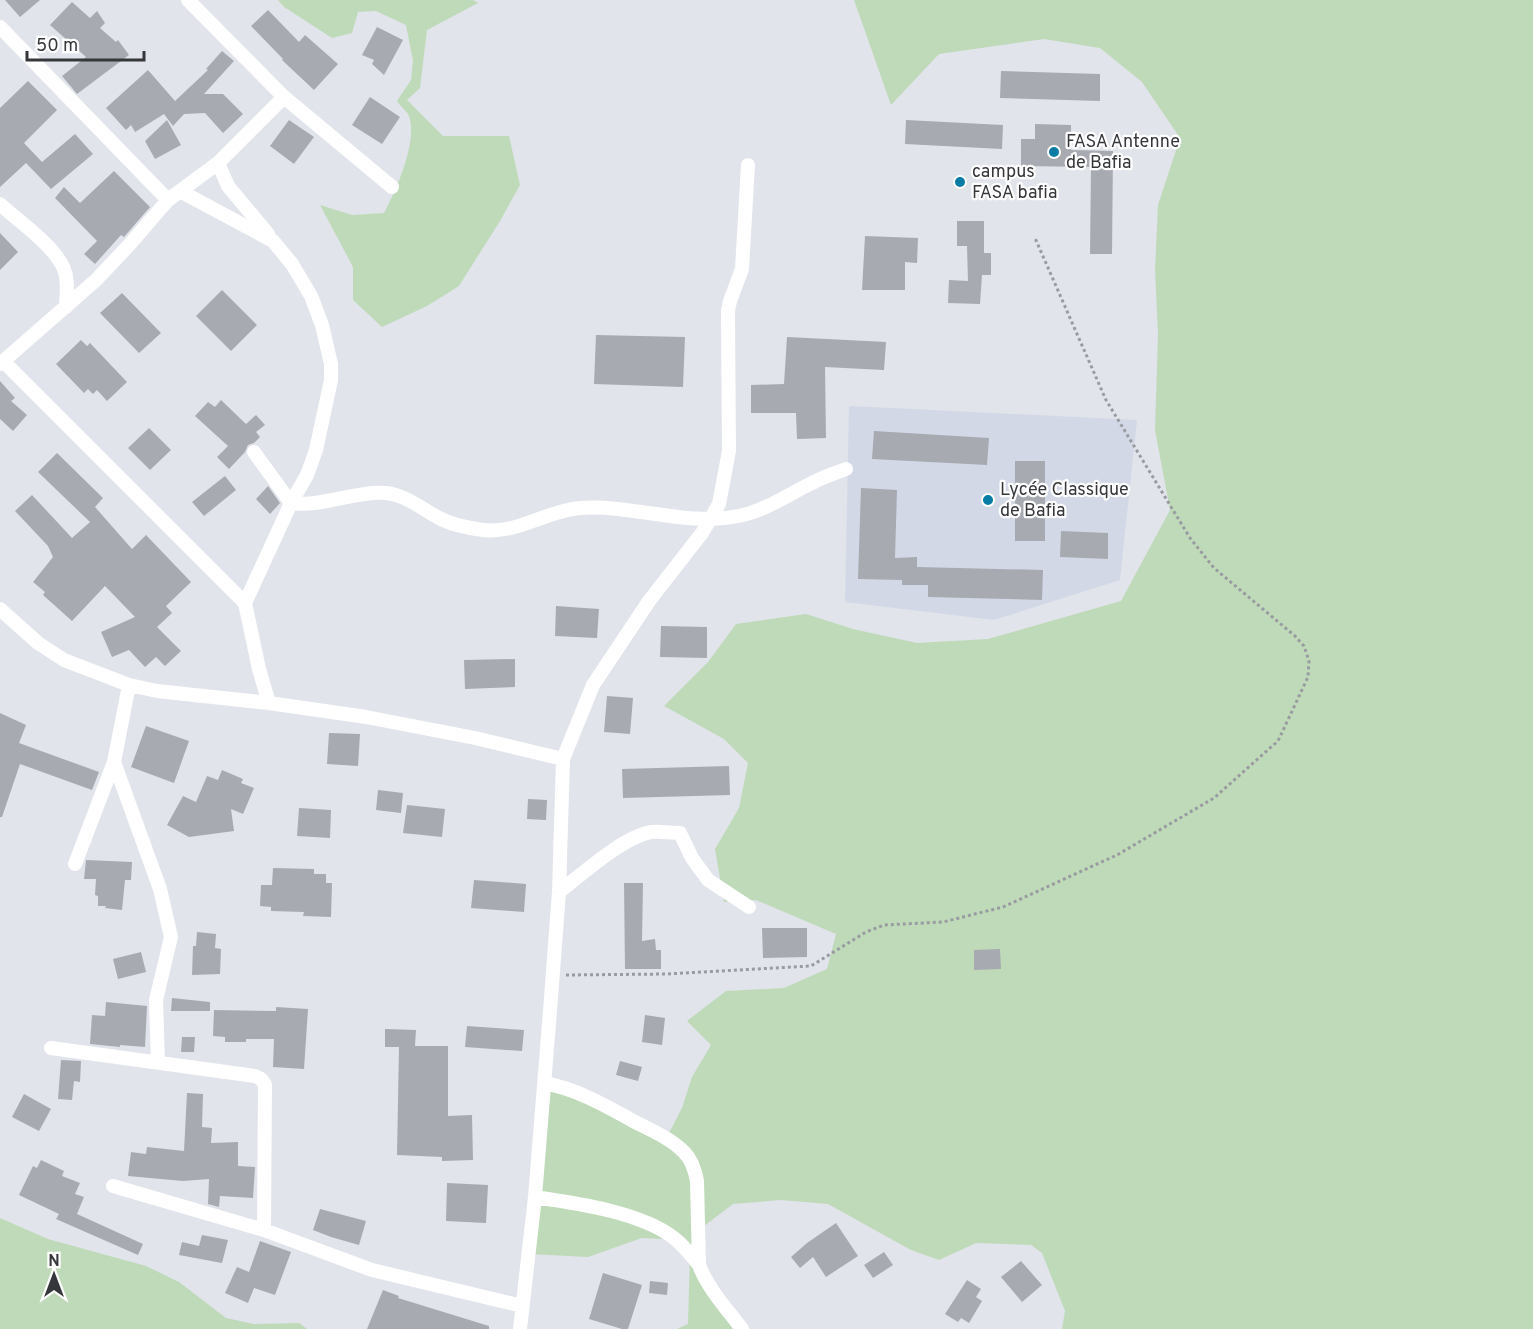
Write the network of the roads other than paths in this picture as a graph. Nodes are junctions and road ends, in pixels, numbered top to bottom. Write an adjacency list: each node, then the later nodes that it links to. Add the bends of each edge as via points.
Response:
1 (197, 3): 3 (street)
2 (0, 27): 8 (street)
3 (284, 97): 4 (street); 6 (street)
4 (218, 163): 7 (street); 10 (street, via 228,186)
5 (748, 165): 16 (street, via 742,269 728,311 729,451 719,504)
6 (392, 187)
7 (180, 191): 8 (street); 10 (street)
8 (168, 201): 11 (street)
9 (0, 204): 11 (street, via 52,250 64,269)
10 (273, 241): 15 (street, via 311,296 331,364 316,450)
11 (66, 307): 12 (street)
12 (2, 363): 17 (street)
13 (254, 452): 15 (street)
14 (846, 469): 16 (street, via 763,509)
15 (291, 503): 16 (street, via 321,503 388,493 450,524 487,531 580,508); 17 (street)
16 (711, 519): 21 (street, via 648,601 593,685)
17 (245, 603): 20 (street)
18 (0, 609): 19 (street, via 64,660)
19 (129, 685): 20 (street); 22 (street)
20 (269, 703): 21 (street, via 366,717)
21 (563, 759): 24 (street)
22 (114, 762): 23 (street); 27 (street, via 160,888 171,937 156,1000)
23 (75, 864)
24 (559, 892): 25 (street, via 632,840 651,832 680,833 708,880); 28 (street)
25 (749, 907)
26 (51, 1048): 27 (street)
27 (158, 1062): 31 (street, via 255,1076 265,1085)
28 (544, 1083): 30 (street); 32 (street, via 606,1106 667,1138 684,1152 695,1167 697,1181)
29 (113, 1186): 31 (street)
30 (535, 1197): 32 (street, via 630,1216 675,1238); 33 (street)
31 (264, 1230): 33 (street, via 372,1270)
32 (699, 1265): 35 (street)
33 (522, 1306): 34 (street)
34 (520, 1329)
35 (742, 1329)

